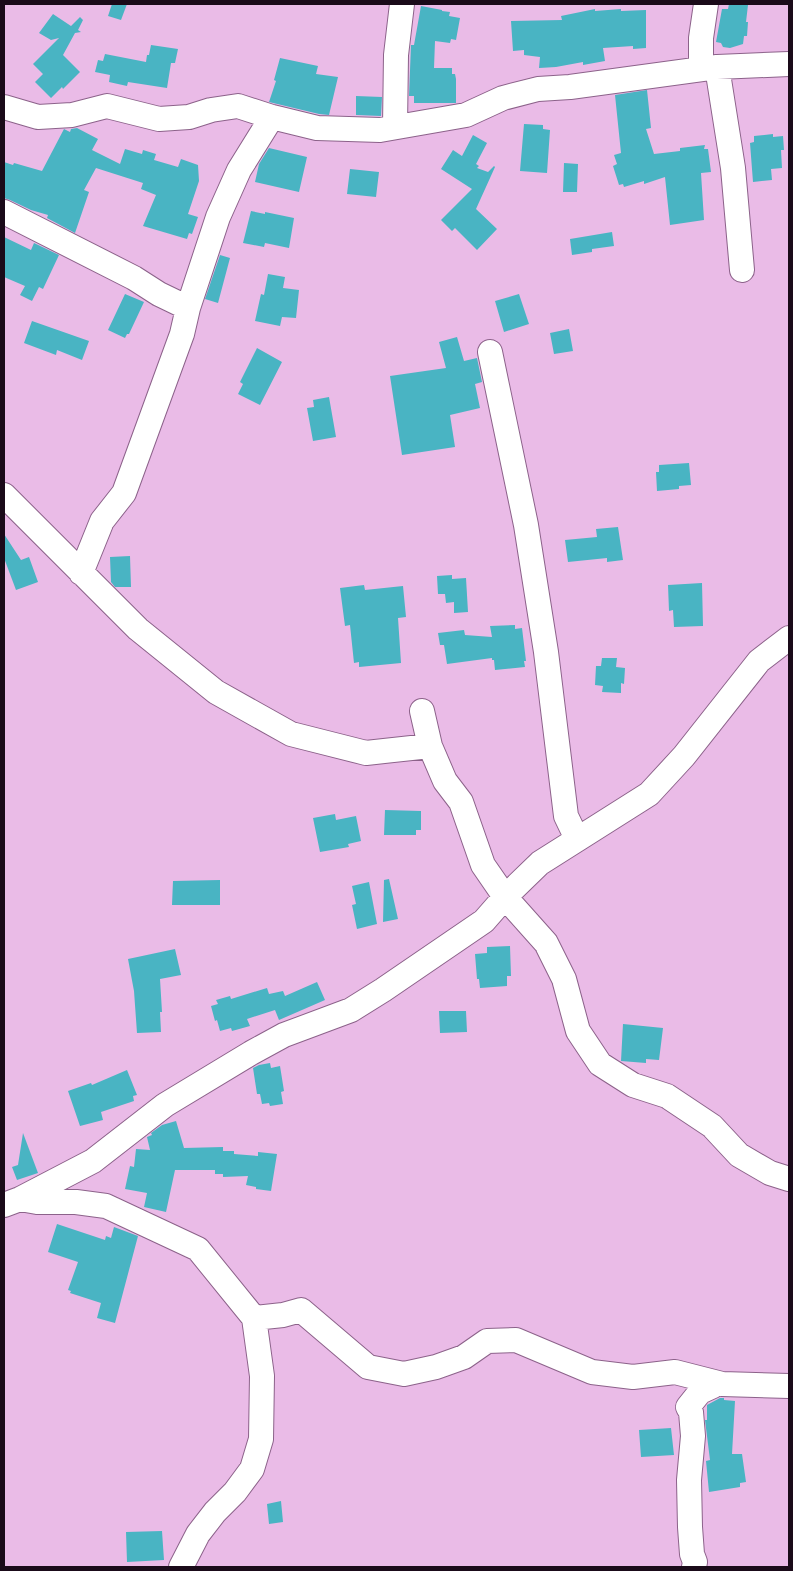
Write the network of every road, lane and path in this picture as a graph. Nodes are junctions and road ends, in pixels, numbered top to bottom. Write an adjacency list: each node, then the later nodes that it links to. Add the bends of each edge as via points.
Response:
1 (402, 4): 7 (street, via 396,55)
2 (706, 4): 4 (street, via 702,38)
3 (789, 64): 4 (street)
4 (709, 68): 7 (street, via 538,89 503,98 466,114); 9 (street, via 733,168)
5 (4, 107): 6 (street, via 38,117 72,115 107,106 159,119 189,117 238,106)
6 (272, 117): 7 (street, via 317,128 380,130); 10 (street, via 239,170 218,217)
7 (395, 126)
8 (4, 212): 10 (street)
9 (742, 270)
10 (188, 308): 13 (street, via 182,334 124,493 102,520)
11 (490, 352): 17 (street, via 526,525 546,652 566,816)
12 (4, 495): 13 (street)
13 (81, 573): 16 (street, via 138,629 216,692 291,734 366,753)
14 (789, 638): 17 (street, via 758,661 684,756 649,794)
15 (422, 711): 16 (street)
16 (430, 746): 18 (street, via 445,781 461,802 484,865)
17 (577, 839): 18 (street, via 540,863)
18 (505, 897): 19 (street, via 546,943 564,979 578,1031 600,1064 633,1084 667,1096 712,1126 739,1155 770,1173); 20 (street, via 484,921 351,1010 284,1035 251,1053 165,1105 93,1161)
19 (789, 1179)
20 (12, 1202): 21 (street, via 76,1202 106,1206 198,1249)
21 (254, 1318): 22 (street, via 302,1310 368,1367 404,1374 464,1357 487,1341 516,1340 592,1372 633,1377 675,1372); 24 (street, via 262,1376 261,1439 252,1469 198,1534)
22 (715, 1383): 23 (street); 25 (street, via 700,1392 688,1407 693,1436 689,1480)
23 (789, 1386)
24 (181, 1567)
25 (694, 1567)

